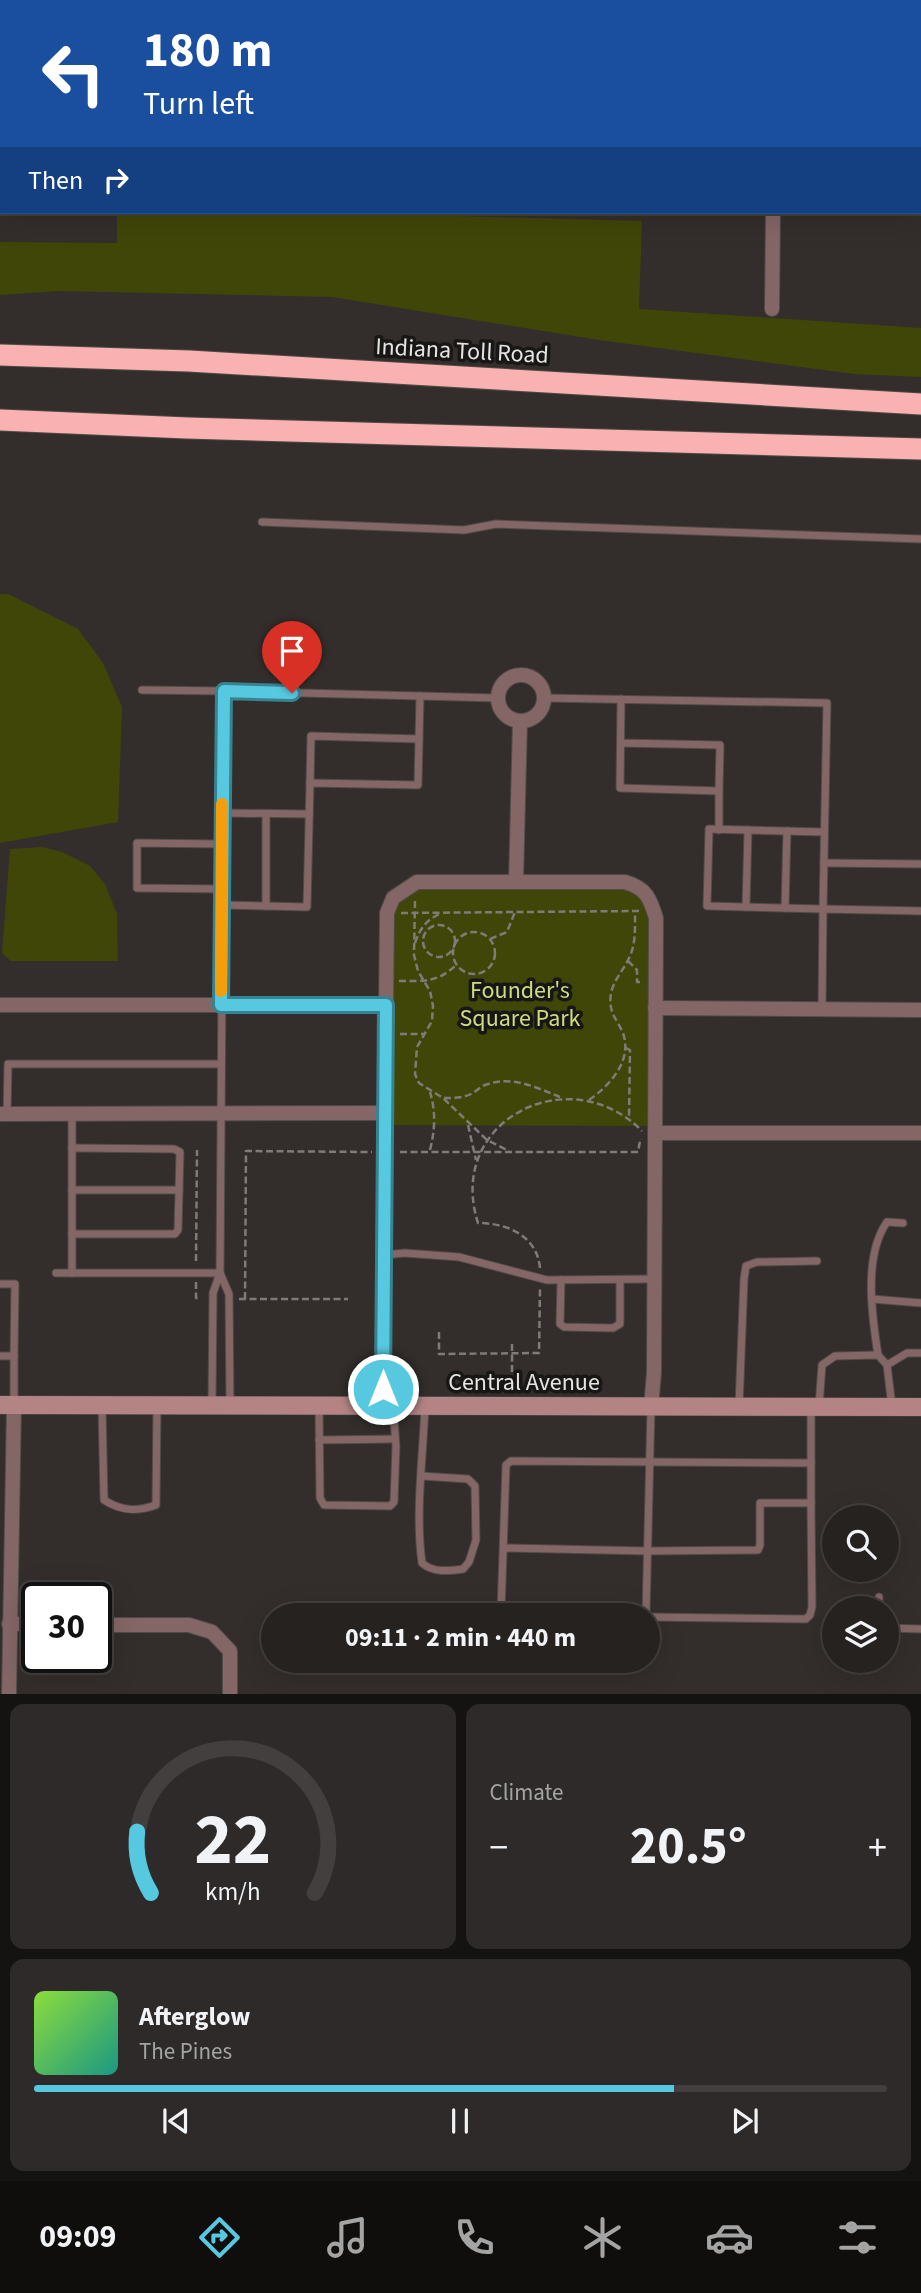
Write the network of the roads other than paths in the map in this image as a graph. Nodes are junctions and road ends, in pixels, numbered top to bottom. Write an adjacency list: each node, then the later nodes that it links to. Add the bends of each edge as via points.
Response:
1 (773, 214): 2 (street)
2 (772, 309)
3 (0, 352): 4 (highway, Indiana Toll Road)
4 (921, 404)
5 (0, 422): 6 (highway)
6 (921, 449)
7 (262, 522): 8 (lane, via 464,530 496,524)
8 (921, 539)
9 (142, 690): 10 (lane)
10 (224, 691): 11 (lane); 20 (lane)
11 (420, 696): 12 (lane); 16 (lane)
12 (498, 698): 13 (street, via 507,679 521,674 541,684); 15 (street, via 507,716)
13 (545, 698): 14 (lane); 15 (street, via 535,717)
14 (621, 699): 17 (lane); 26 (lane, via 827,703)
15 (520, 721): 30 (street)
16 (419, 739): 18 (lane, via 418,785); 18 (lane, via 311,736)
17 (621, 743): 19 (lane, via 621,788); 19 (lane, via 720,745)
18 (310, 783): 22 (lane)
19 (719, 791): 23 (lane)
20 (222, 813): 21 (lane); 27 (lane)
21 (266, 814): 22 (lane); 33 (lane)
22 (310, 814): 33 (lane, via 307,907)
23 (719, 830): 24 (lane); 34 (lane, via 709,830 707,906)
24 (748, 830): 25 (lane); 34 (lane)
25 (787, 831): 26 (lane); 35 (lane)
26 (824, 832): 28 (lane)
27 (222, 845): 31 (lane); 31 (lane, via 137,843 137,888)
28 (824, 863): 29 (lane); 36 (lane)
29 (921, 864)
30 (516, 882): 40 (street, via 417,882 393,898 387,913); 41 (street, via 625,882 637,886 649,898 656,918)
31 (221, 889): 32 (lane)
32 (222, 905): 33 (lane); 39 (lane)
33 (266, 906)
34 (746, 907): 35 (lane)
35 (785, 908): 36 (lane)
36 (823, 909): 37 (lane); 42 (lane)
37 (921, 911)
38 (0, 1005): 39 (street)
39 (221, 1005): 40 (street); 44 (lane)
40 (386, 1005): 46 (street)
41 (655, 1008): 42 (street); 49 (street)
42 (822, 1009): 43 (street)
43 (921, 1010)
44 (220, 1064): 45 (lane); 47 (lane, via 8,1064)
45 (219, 1113): 46 (street); 48 (street); 60 (lane)
46 (385, 1113): 56 (street)
47 (4, 1114): 48 (street)
48 (72, 1114): 51 (lane)
49 (655, 1133): 50 (street); 61 (street)
50 (921, 1133)
51 (72, 1148): 52 (lane); 53 (lane, via 174,1149 180,1152)
52 (72, 1190): 53 (lane); 55 (lane)
53 (179, 1190): 55 (lane, via 175,1234)
54 (903, 1223): 65 (lane, via 887,1222 879,1233)
55 (72, 1234): 59 (lane)
56 (383, 1255): 62 (lane, via 449,1255); 77 (street)
57 (817, 1261): 79 (lane, via 746,1266)
58 (56, 1273): 59 (lane)
59 (72, 1273): 60 (lane)
60 (220, 1273): 75 (lane, via 212,1299); 75 (lane, via 229,1299)
61 (654, 1279): 63 (lane); 80 (street)
62 (561, 1280): 63 (lane); 63 (lane, via 560,1324 613,1328 620,1324)
63 (620, 1280)
64 (0, 1284): 69 (lane, via 15,1284)
65 (872, 1299): 66 (lane); 70 (lane)
66 (921, 1303)
67 (921, 1353): 71 (lane, via 907,1353)
68 (0, 1356): 69 (lane)
69 (14, 1356): 72 (lane)
70 (878, 1356): 71 (lane); 81 (lane, via 835,1356 822,1365)
71 (887, 1365): 82 (lane)
72 (7, 1405): 73 (main road, Central Avenue); 95 (street)
73 (102, 1405): 74 (main road, Central Avenue); 74 (lane, via 104,1500 117,1508 142,1511 156,1506)
74 (157, 1405): 75 (main road, Central Avenue)
75 (221, 1405): 76 (main road, Central Avenue)
76 (319, 1406): 77 (main road, Central Avenue); 85 (lane)
77 (388, 1406): 78 (main road, Central Avenue); 84 (lane)
78 (425, 1406): 80 (main road, Central Avenue); 88 (lane)
79 (739, 1406): 80 (main road, Central Avenue); 81 (main road, Central Avenue)
80 (651, 1407): 86 (lane)
81 (815, 1407): 82 (main road, Central Avenue); 87 (lane)
82 (892, 1407): 83 (main road, Central Avenue)
83 (921, 1407)
84 (395, 1439): 85 (lane); 85 (lane, via 394,1502 390,1506 324,1505)
85 (319, 1440)
86 (650, 1463): 87 (lane); 90 (lane, via 511,1461 506,1465); 91 (lane)
87 (811, 1463): 89 (lane)
88 (422, 1476): 88 (lane, via 422,1563 437,1570 464,1569 476,1540 475,1486 468,1479)
89 (811, 1503): 91 (lane, via 760,1503 758,1550); 94 (lane, via 812,1606 806,1619)
90 (504, 1548): 91 (lane); 92 (lane)
91 (647, 1551): 93 (lane)
92 (501, 1603)
93 (647, 1603)
94 (660, 1616)
95 (9, 1624): 96 (street); 100 (street)
96 (21, 1624)
97 (112, 1625): 101 (street, via 189,1625 212,1632 230,1651)
98 (899, 1628): 99 (lane)
99 (921, 1629)
100 (9, 1694)
101 (230, 1694)

